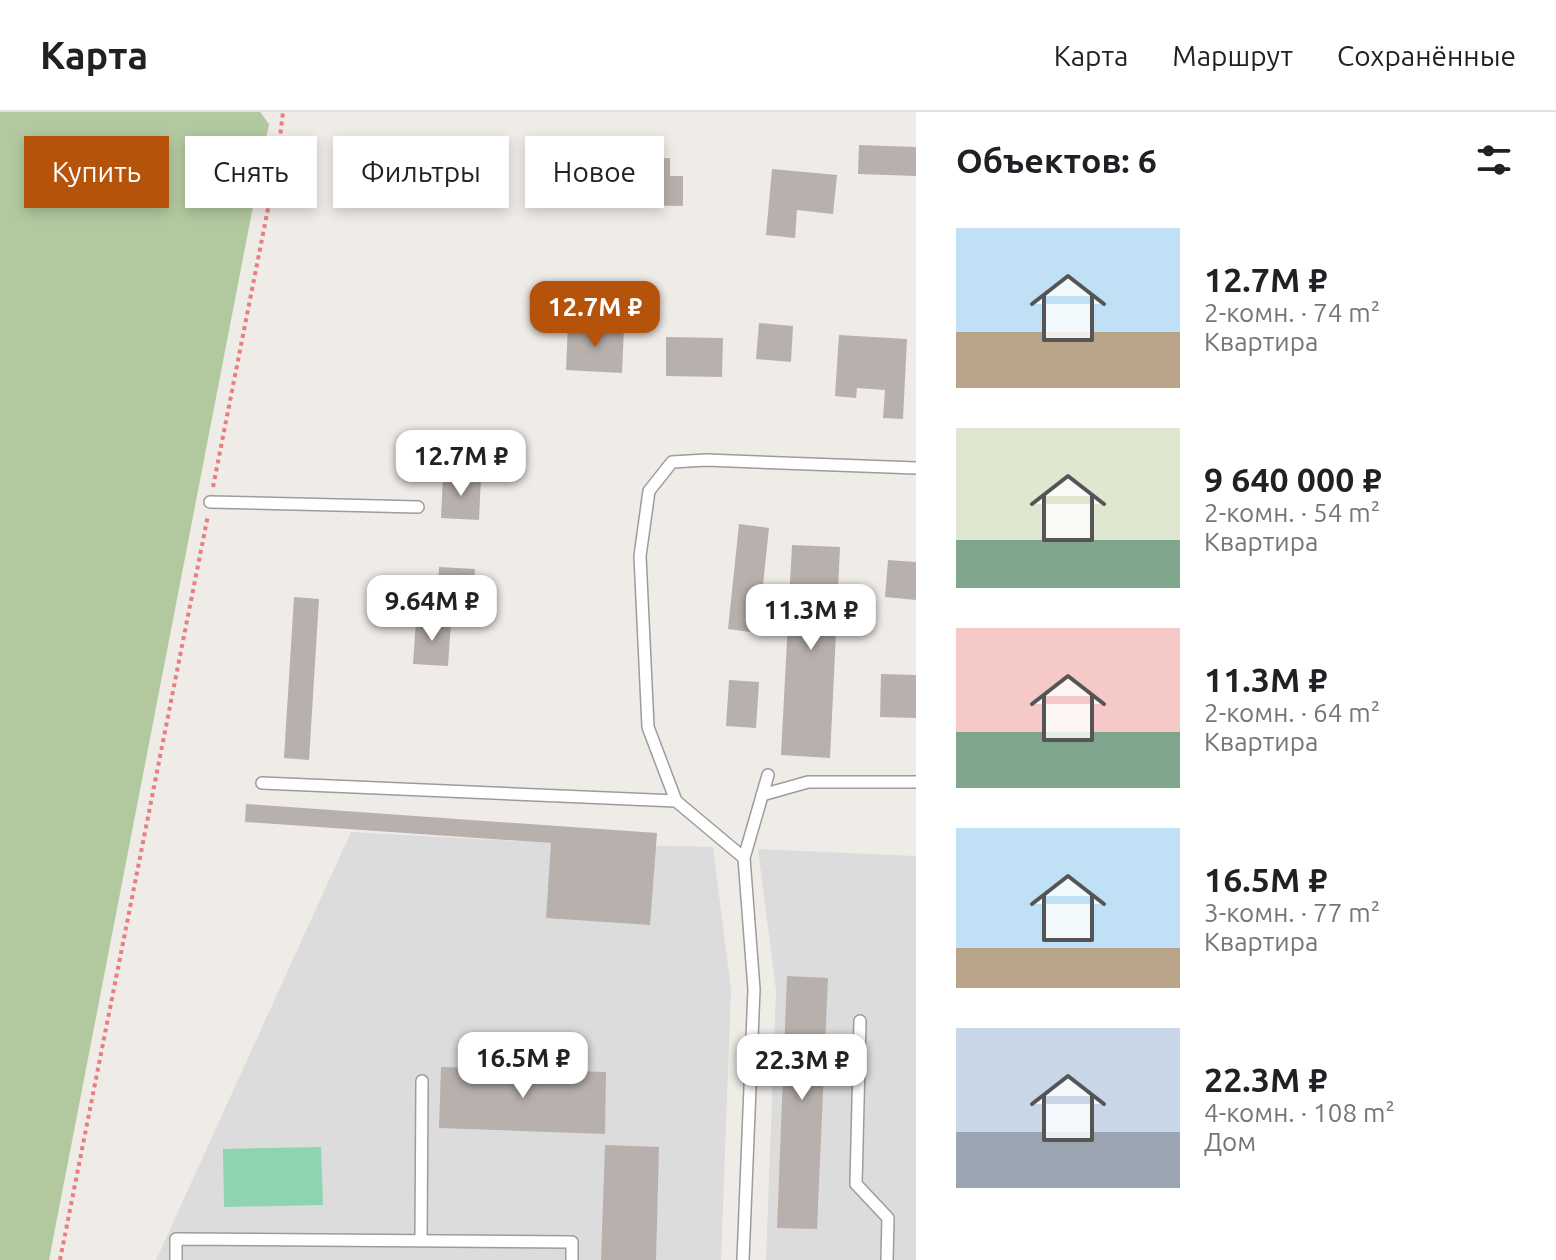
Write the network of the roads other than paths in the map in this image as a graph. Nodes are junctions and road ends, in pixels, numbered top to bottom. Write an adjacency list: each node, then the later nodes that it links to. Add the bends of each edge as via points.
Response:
1 (916, 468): 8 (lane, via 672,462 649,491 640,556 648,727)
2 (210, 502): 3 (lane)
3 (418, 507)
4 (768, 775): 7 (lane)
5 (916, 782): 7 (lane, via 808,782)
6 (262, 783): 8 (lane)
7 (762, 795): 9 (lane)
8 (676, 801): 9 (lane)
9 (744, 858): 15 (lane, via 754,989)
10 (860, 1021): 16 (lane, via 856,1184 888,1218)
11 (422, 1081): 12 (lane)
12 (421, 1240): 13 (lane, via 176,1239); 14 (lane, via 572,1242)
13 (176, 1260)
14 (572, 1260)
15 (743, 1260)
16 (887, 1260)

